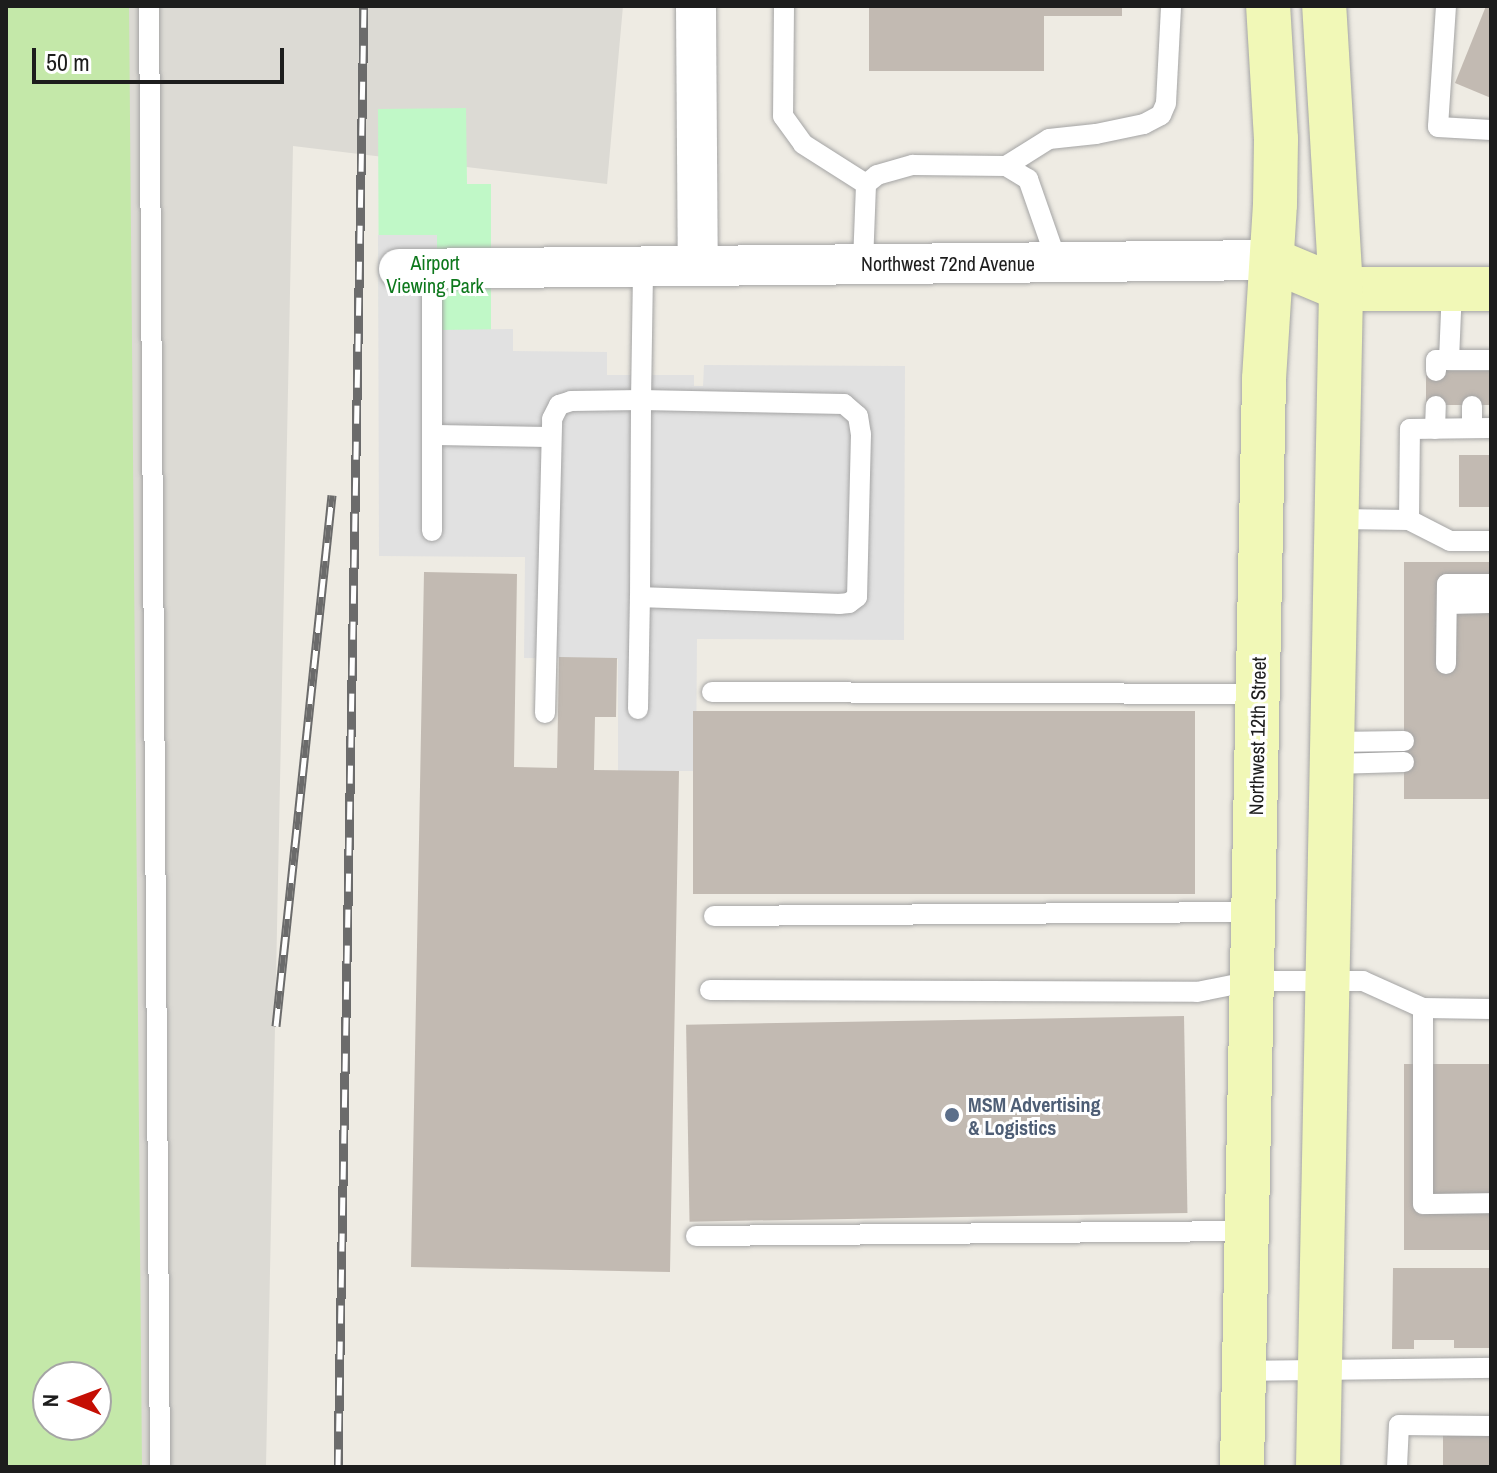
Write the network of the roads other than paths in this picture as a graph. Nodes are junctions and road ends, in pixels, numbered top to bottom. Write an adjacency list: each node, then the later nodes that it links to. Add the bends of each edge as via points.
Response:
1 (149, 6): 56 (lane)
2 (696, 6): 14 (street)
3 (784, 6): 10 (lane, via 783,116 803,144)
4 (1171, 6): 9 (lane, via 1161,115 1132,127 1049,139)
5 (1268, 6): 11 (main road, Northwest 12th Street, via 1276,139)
6 (1324, 6): 17 (main road)
7 (1446, 6): 8 (lane, via 1438,127)
8 (1491, 130)
9 (1006, 166): 10 (lane, via 913,165 877,175); 12 (lane, via 1028,179)
10 (866, 184): 13 (lane)
11 (1272, 260): 12 (street, Northwest 72nd Avenue); 17 (main road, Northwest 72nd Avenue); 37 (main road, Northwest 12th Street, via 1264,379)
12 (1057, 262): 13 (street, Northwest 72nd Avenue)
13 (863, 263): 14 (street, Northwest 72nd Avenue)
14 (698, 265): 15 (street, Northwest 72nd Avenue)
15 (643, 266): 16 (street, Northwest 72nd Avenue); 20 (lane)
16 (415, 269): 25 (lane)
17 (1341, 289): 18 (main road, Northwest 72nd Avenue); 27 (main road)
18 (1471, 289): 19 (lane, via 1443,366)
19 (1479, 364)
20 (641, 400): 26 (lane, via 559,405); 33 (lane); 33 (lane, via 844,404 858,416 861,434 857,597 849,603)
21 (1436, 406): 24 (lane)
22 (1472, 406): 23 (lane)
23 (1482, 428): 24 (lane)
24 (1435, 429): 28 (lane, via 1410,429)
25 (433, 435): 26 (lane); 29 (lane)
26 (551, 437): 39 (lane)
27 (1338, 519): 28 (lane); 41 (main road)
28 (1409, 520): 30 (lane, via 1450,541)
29 (432, 531)
30 (1491, 541)
31 (1491, 584): 32 (lane)
32 (1447, 594): 34 (lane); 35 (lane)
33 (640, 597): 38 (lane)
34 (1491, 603)
35 (1446, 664)
36 (712, 692): 37 (lane)
37 (1258, 694): 42 (main road, Northwest 12th Street)
38 (638, 709)
39 (545, 713)
40 (1404, 752): 41 (lane)
41 (1333, 753): 45 (main road)
42 (1253, 912): 43 (lane); 44 (main road, Northwest 12th Street)
43 (714, 916)
44 (1252, 981): 45 (lane); 46 (lane, via 1197,992); 50 (main road, Northwest 12th Street)
45 (1328, 981): 47 (lane, via 1363,981); 54 (main road)
46 (710, 990)
47 (1423, 1008): 48 (lane); 49 (lane, via 1423,1204)
48 (1491, 1009)
49 (1491, 1203)
50 (1247, 1231): 51 (lane); 53 (main road, Northwest 12th Street)
51 (696, 1236)
52 (1491, 1368): 54 (lane)
53 (1244, 1371): 54 (lane); 57 (main road, Northwest 12th Street)
54 (1320, 1372): 58 (main road)
55 (1491, 1426): 59 (lane, via 1399,1425)
56 (160, 1467)
57 (1242, 1467)
58 (1318, 1467)
59 (1397, 1467)

